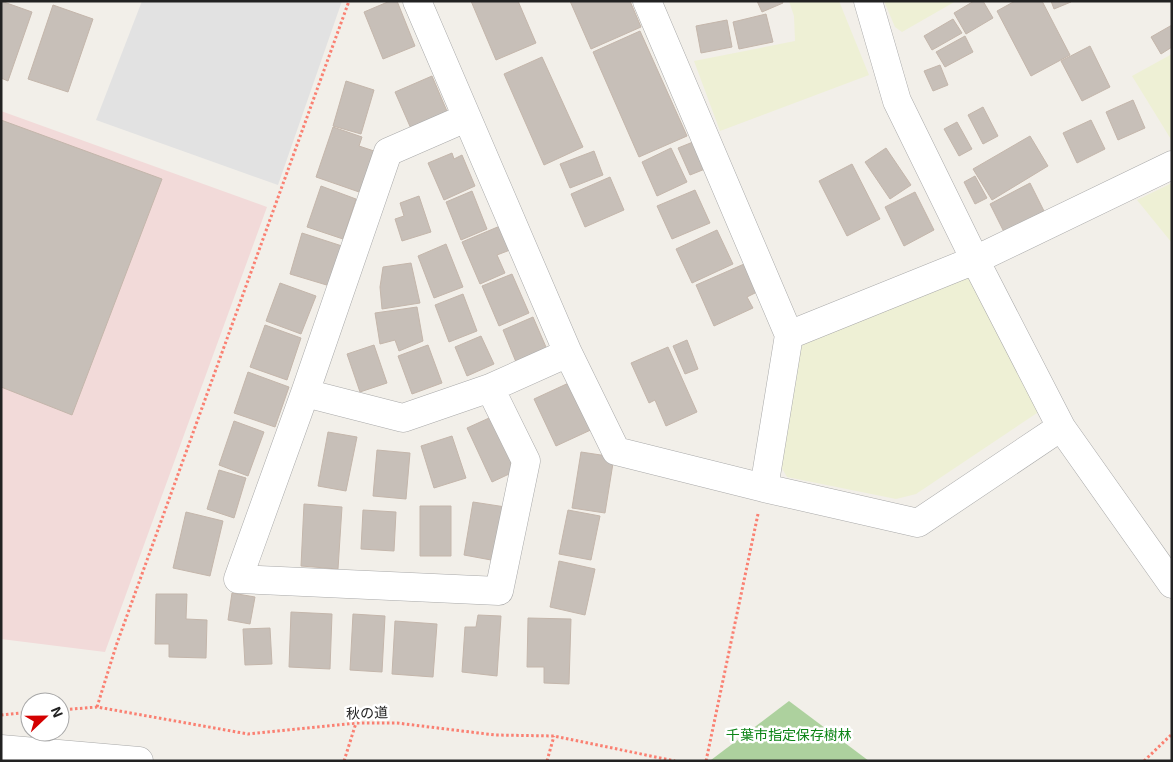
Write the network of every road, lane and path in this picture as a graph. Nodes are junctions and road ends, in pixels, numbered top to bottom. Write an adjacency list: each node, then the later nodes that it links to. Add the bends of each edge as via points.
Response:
1 (349, 1): 15 (path, via 116,646)
2 (417, 1): 5 (street)
3 (647, 1): 8 (street)
4 (868, 1): 7 (street, via 897,101)
5 (466, 118): 9 (street); 11 (street, via 388,152)
6 (1172, 164): 7 (street)
7 (975, 260): 8 (street); 12 (street)
8 (789, 335): 13 (street)
9 (568, 354): 10 (street); 13 (street, via 616,451)
10 (490, 388): 11 (street, via 403,418); 11 (street, via 526,461 499,591 238,579)
11 (305, 393)
12 (1061, 427): 13 (street, via 918,523); 14 (street)
13 (764, 488): 27 (path)
14 (1172, 584)
15 (97, 707): 16 (path, 秋の道); 19 (path, 秋の道, via 248,734)
16 (70, 709)
17 (20, 713): 18 (path)
18 (1, 715)
19 (356, 723): 21 (path, 秋の道, via 397,723 495,735); 24 (path)
20 (1172, 734): 28 (path)
21 (554, 736): 25 (path); 26 (path, 秋の道)
22 (14, 753): 23 (street)
23 (139, 761)
24 (344, 761)
25 (548, 761)
26 (675, 761)
27 (706, 761)
28 (1144, 761)

